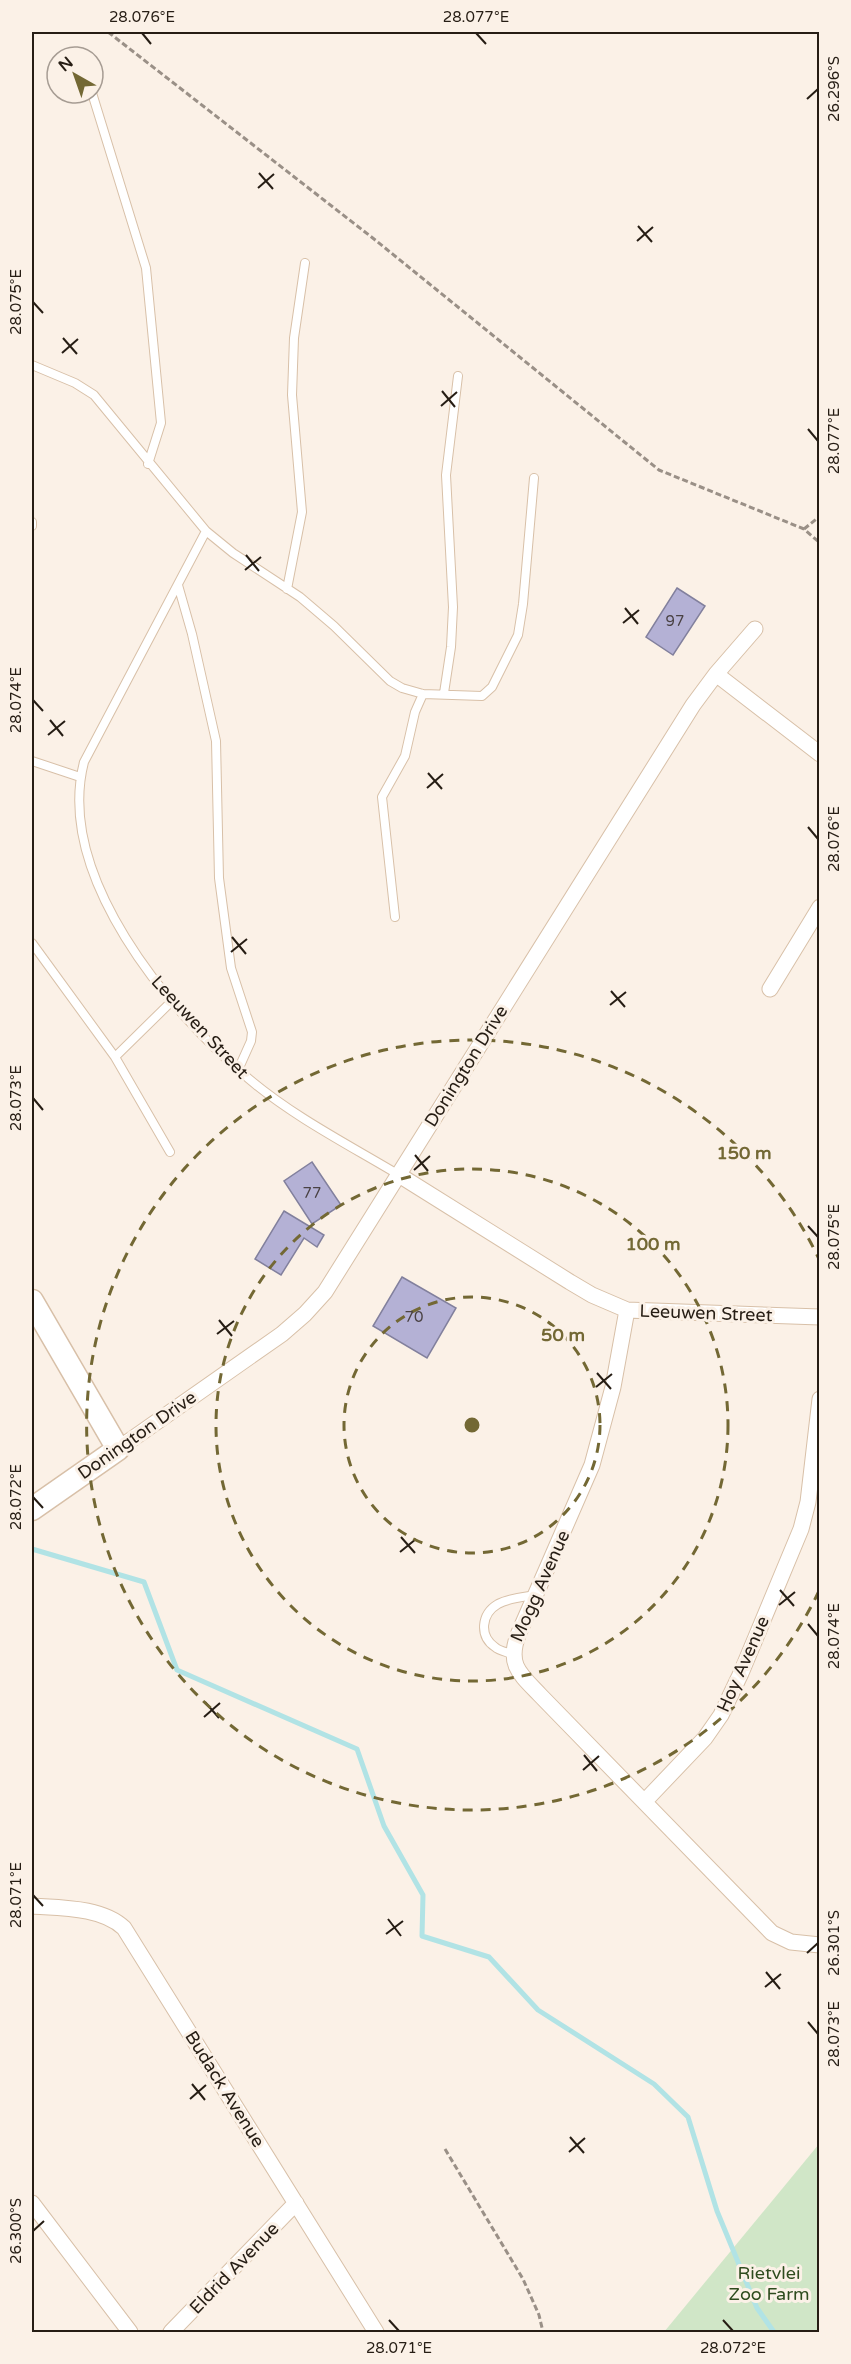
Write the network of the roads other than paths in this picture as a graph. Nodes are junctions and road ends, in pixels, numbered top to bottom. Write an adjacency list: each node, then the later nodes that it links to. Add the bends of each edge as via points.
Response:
1 (96, 105): 5 (lane, via 146,268 160,423)
2 (305, 263): 9 (lane, via 295,332 292,395 302,512)
3 (32, 365): 5 (lane, via 94,395)
4 (458, 375): 12 (lane, via 446,475 453,607)
5 (148, 464): 7 (lane)
6 (534, 478): 12 (lane, via 518,635 487,693)
7 (206, 531): 8 (lane, Leeuwen Street); 9 (lane)
8 (178, 585): 16 (lane, Leeuwen Street, via 88,752); 23 (lane, via 217,752 219,878 231,968 252,1032)
9 (287, 589): 13 (lane, via 334,626 390,681)
10 (754, 629): 11 (street, Donington Drive)
11 (716, 674): 14 (street); 25 (street, Donington Drive, via 623,814)
12 (444, 693): 13 (lane)
13 (423, 694): 18 (lane, via 405,756 382,801)
14 (819, 754)
15 (32, 761): 16 (lane)
16 (80, 777): 21 (lane, Leeuwen Street, via 79,818 88,858 120,926 161,991)
17 (819, 907): 20 (street)
18 (395, 917)
19 (32, 943): 22 (lane)
20 (770, 989)
21 (172, 1001): 22 (lane); 23 (lane, Leeuwen Street)
22 (115, 1057): 24 (lane)
23 (238, 1070): 25 (lane, Leeuwen Street, via 283,1104)
24 (170, 1152)
25 (399, 1175): 27 (street, Leeuwen Street, via 585,1291); 30 (street, Donington Drive, via 333,1281 305,1314)
26 (32, 1301): 30 (street)
27 (627, 1310): 28 (street, Leeuwen Street); 32 (street, Mogg Avenue, via 611,1396 592,1465)
28 (819, 1317)
29 (819, 1399): 34 (street, Hoy Avenue, via 808,1502 801,1529 741,1672 721,1715 705,1738)
30 (118, 1449): 31 (street, Donington Drive)
31 (32, 1509)
32 (536, 1595): 33 (street, Mogg Avenue); 33 (lane, via 497,1605 483,1623 486,1638 495,1648)
33 (512, 1654): 34 (street, Mogg Avenue, via 520,1675)
34 (645, 1801): 36 (street, Mogg Avenue, via 771,1933 791,1942)
35 (32, 1906): 38 (street, Budack Avenue, via 86,1911 114,1920 124,1928)
36 (819, 1945)
37 (32, 2203): 39 (street)
38 (296, 2203): 40 (street, Eldrid Avenue); 41 (street, Budack Avenue)
39 (130, 2332)
40 (171, 2332)
41 (376, 2332)

